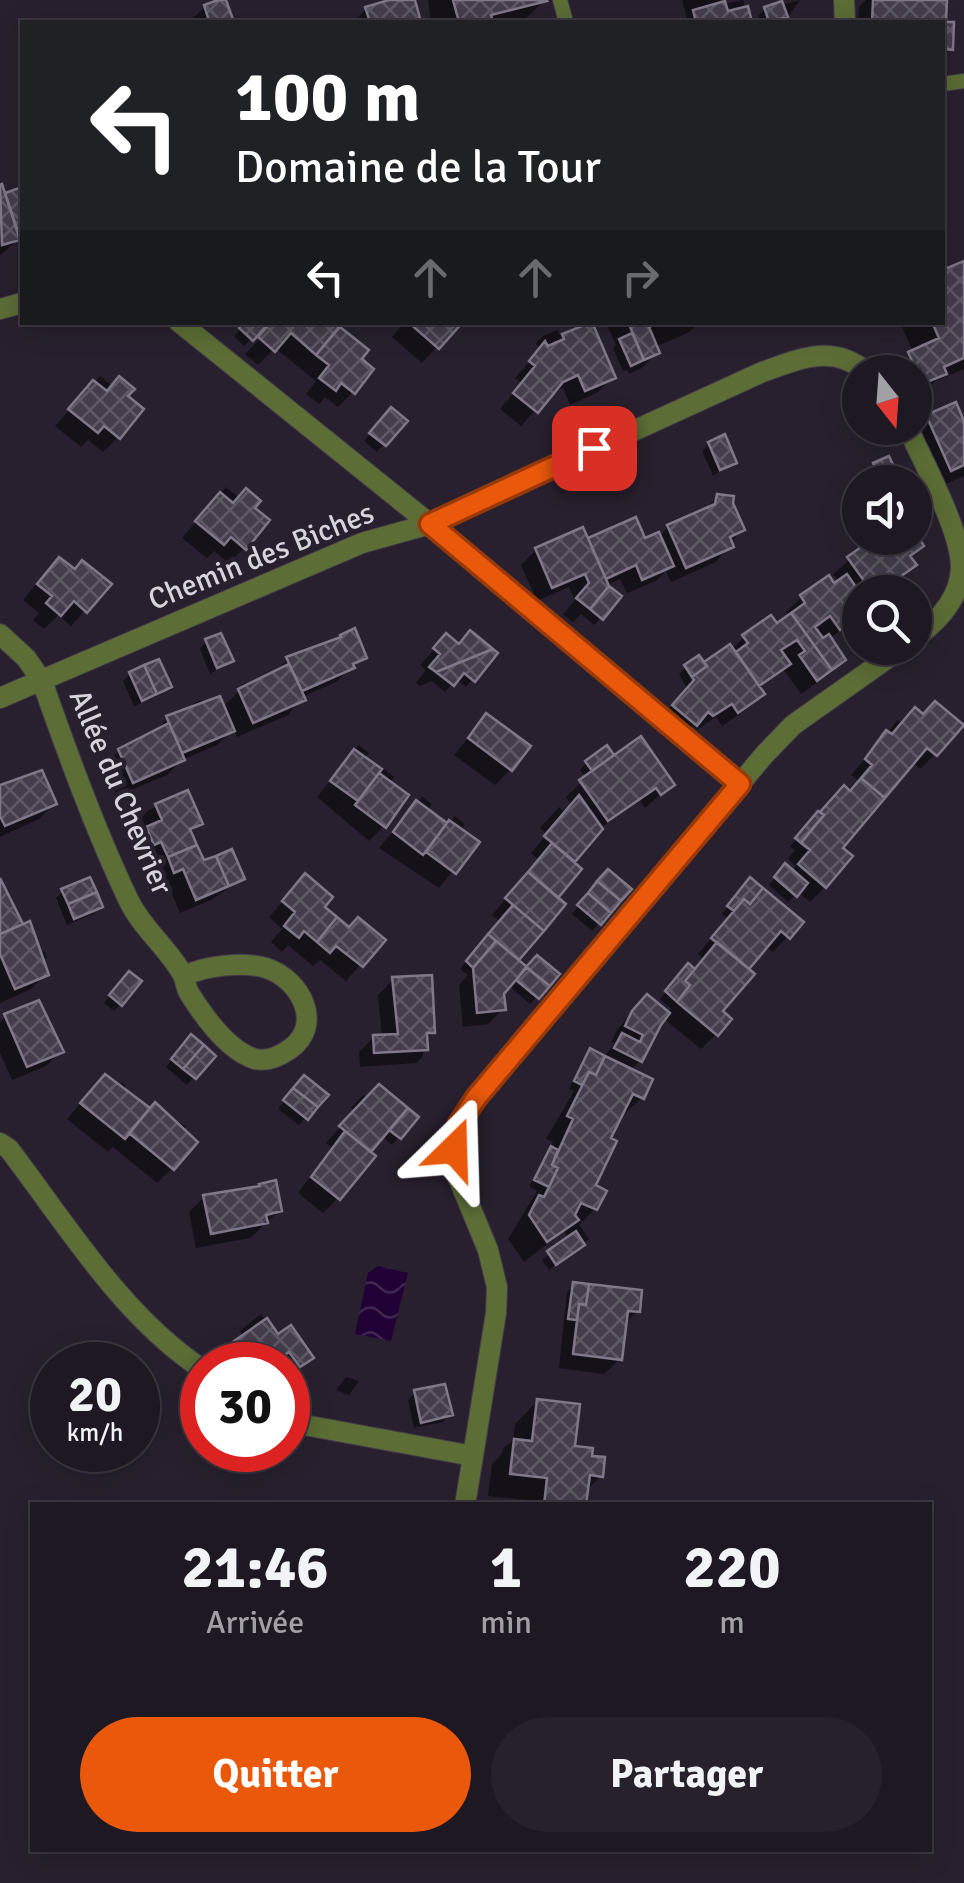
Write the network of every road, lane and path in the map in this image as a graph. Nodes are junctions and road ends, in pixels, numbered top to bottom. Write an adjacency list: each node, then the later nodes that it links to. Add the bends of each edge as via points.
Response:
1 (182, 325): 4 (street, Chemin des Biches)
2 (842, 359): 4 (street, via 814,354 760,373)
3 (915, 445): 5 (street, via 956,538 961,569 954,594)
4 (430, 524): 8 (street, Chemin des Biches, via 362,543); 10 (street)
5 (932, 626)
6 (0, 634): 8 (street, Allée du Chevrier)
7 (878, 665): 10 (street, via 792,725)
8 (42, 680): 9 (street, Chemin des Biches); 11 (street, Allée du Chevrier, via 131,904)
9 (0, 698)
10 (740, 784): 15 (street, via 459,1124 457,1176 497,1287)
11 (184, 976): 11 (street, Allée du Chevrier, via 188,993 245,1055 262,1061 302,1041 309,1024 304,1002 293,985 266,968 199,969)
12 (0, 1143): 13 (street, via 100,1268)
13 (180, 1354)
14 (310, 1426): 15 (street)
15 (472, 1456): 16 (street)
16 (465, 1502)

